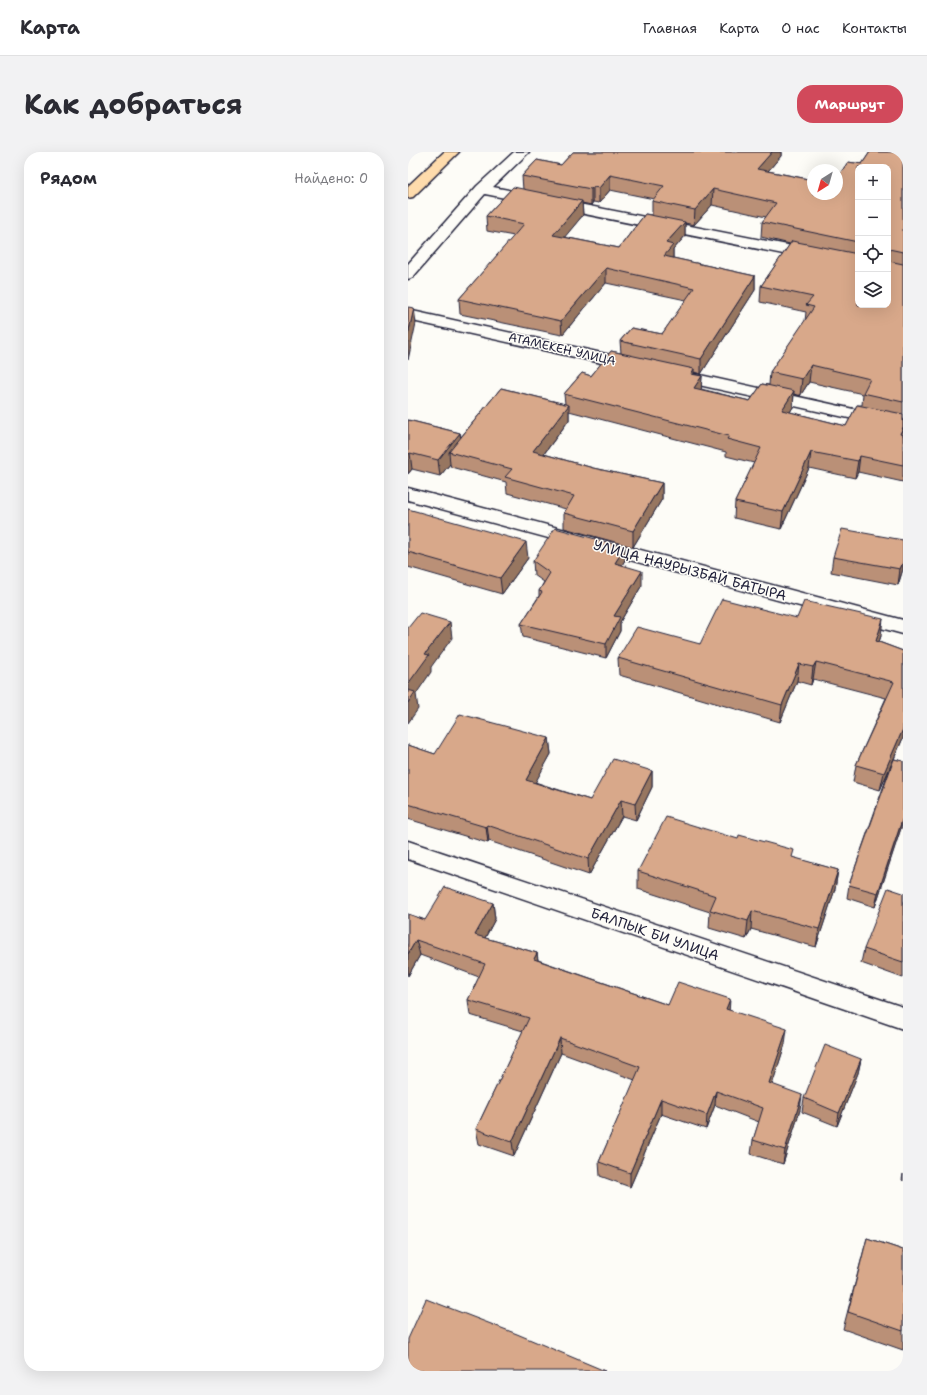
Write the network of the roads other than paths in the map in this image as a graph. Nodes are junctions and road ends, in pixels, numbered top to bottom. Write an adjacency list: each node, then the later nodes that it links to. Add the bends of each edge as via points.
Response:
1 (452, 152): 4 (main road)
2 (522, 152): 3 (street)
3 (482, 189): 5 (street); 6 (street)
4 (408, 194)
5 (855, 263)
6 (408, 274)
7 (408, 315): 8 (street, АТАМЕКЕН УЛИЦА)
8 (903, 425)
9 (408, 494): 10 (street, УЛИЦА НАУРЫЗБАЙ БАТЫРА)
10 (903, 627)
11 (408, 850): 12 (street, БАЛПЫК БИ УЛИЦА)
12 (903, 1018)

